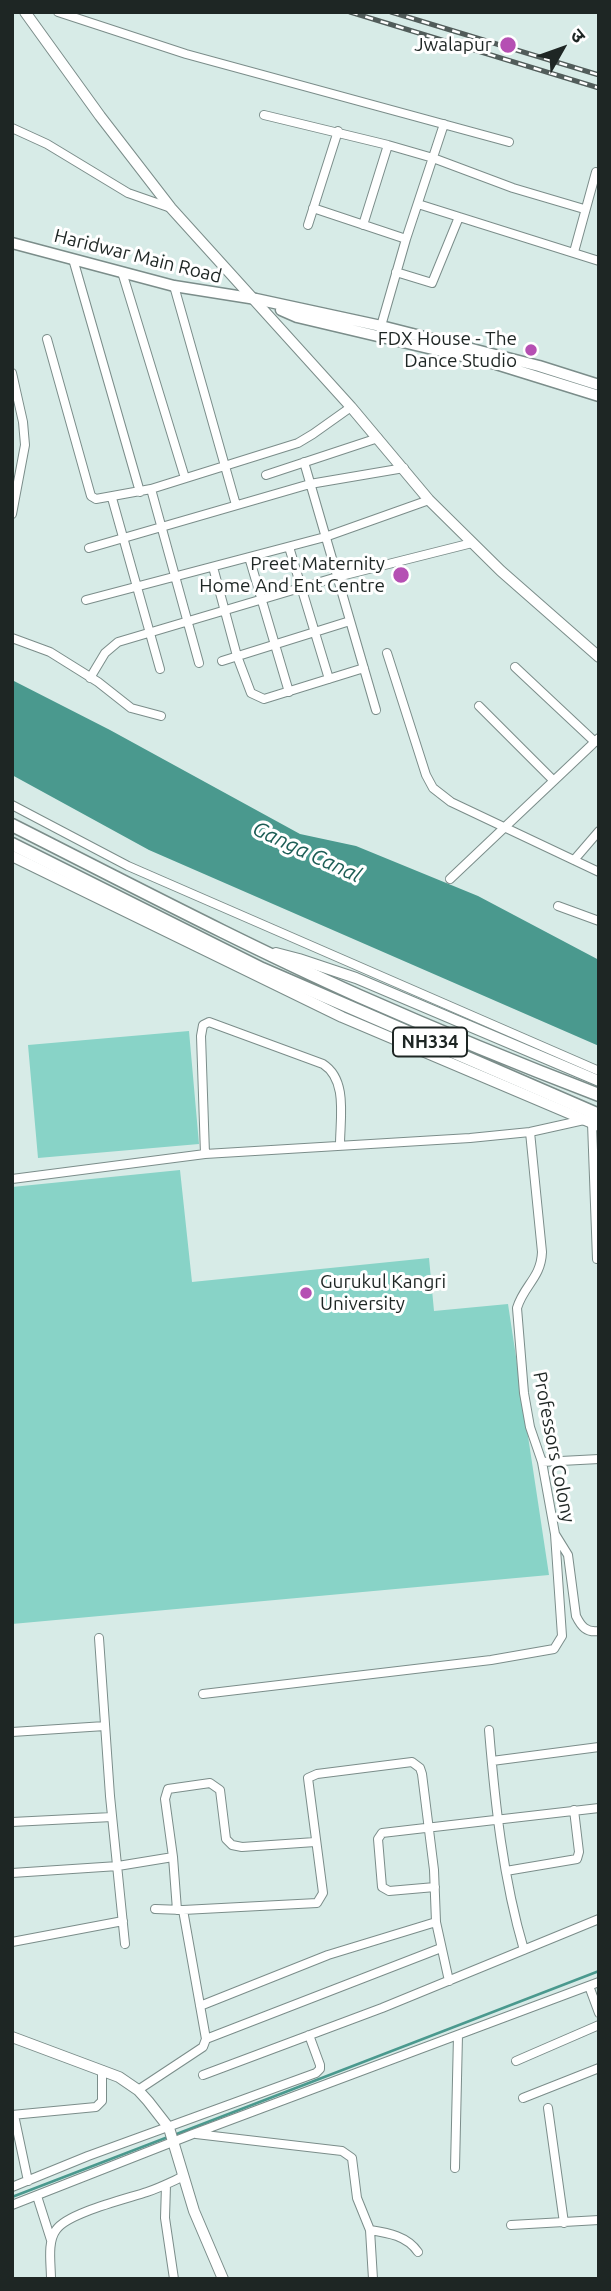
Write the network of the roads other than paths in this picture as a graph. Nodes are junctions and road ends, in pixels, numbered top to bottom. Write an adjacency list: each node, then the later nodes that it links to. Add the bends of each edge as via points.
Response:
1 (25, 12): 12 (street)
2 (58, 12): 4 (street, via 186,54)
3 (264, 115): 6 (street)
4 (444, 124): 7 (street); 9 (street)
5 (12, 128): 12 (street, via 128,193)
6 (338, 131): 8 (street); 13 (street)
7 (509, 142)
8 (388, 145): 9 (street); 17 (street)
9 (433, 159): 11 (street); 14 (street)
10 (596, 172): 14 (street)
11 (418, 204): 15 (street); 18 (street)
12 (171, 208): 26 (street)
13 (313, 208): 16 (street); 17 (street)
14 (584, 209): 20 (street)
15 (459, 217): 20 (street); 24 (street, via 432,283)
16 (308, 225)
17 (363, 225): 18 (street)
18 (406, 239): 24 (street)
19 (12, 243): 21 (main road, Haridwar Main Road)
20 (574, 252): 22 (street)
21 (73, 259): 23 (main road, Haridwar Main Road); 41 (street)
22 (599, 261)
23 (122, 272): 25 (main road, Haridwar Main Road); 38 (street)
24 (396, 272): 27 (street)
25 (174, 286): 26 (main road, Haridwar Main Road); 35 (street)
26 (256, 299): 27 (main road, Haridwar Main Road); 31 (main road, Haridwar Main Road, via 297,317 496,364); 32 (street)
27 (381, 326): 30 (main road, Haridwar Main Road)
28 (47, 339): 42 (street, via 91,496)
29 (12, 373): 45 (street, via 25,445)
30 (599, 385)
31 (599, 396)
32 (351, 407): 33 (street); 35 (street, via 298,443)
33 (378, 438): 34 (street); 36 (street)
34 (303, 462): 37 (street); 39 (street)
35 (225, 467): 38 (street); 44 (street)
36 (404, 468): 39 (street); 43 (street)
37 (266, 474)
38 (185, 478): 40 (street)
39 (310, 484): 44 (street); 47 (street)
40 (150, 489): 41 (street); 46 (street)
41 (140, 492): 42 (street)
42 (112, 498): 48 (street)
43 (429, 500): 47 (street); 49 (street)
44 (236, 505): 46 (street)
45 (12, 514)
46 (161, 527): 48 (street); 54 (street)
47 (326, 537): 50 (street); 55 (street)
48 (122, 538): 51 (street); 56 (street)
49 (472, 543): 55 (street); 69 (street)
50 (289, 547): 52 (street); 57 (street)
51 (89, 548)
52 (249, 557): 53 (street); 58 (street)
53 (213, 567): 54 (street); 60 (street)
54 (175, 577): 56 (street); 61 (street)
55 (337, 577): 57 (street); 62 (street)
56 (136, 587): 59 (street); 63 (street)
57 (301, 587): 58 (street); 64 (street)
58 (261, 599): 60 (street); 66 (street)
59 (86, 600)
60 (225, 610): 61 (street); 68 (street)
61 (187, 621): 63 (street); 71 (street)
62 (350, 621): 64 (street); 73 (street)
63 (149, 632): 74 (street); 75 (street, via 118,642)
64 (314, 632): 66 (street); 76 (street)
65 (12, 638): 75 (street, via 50,652)
66 (276, 644): 68 (street); 77 (street)
67 (387, 653): 85 (street, via 433,788)
68 (237, 656): 70 (street); 77 (street, via 251,693 264,699)
69 (599, 657)
70 (222, 661)
71 (199, 663)
72 (515, 667): 81 (street)
73 (364, 668): 76 (street); 79 (street)
74 (160, 669)
75 (90, 677): 80 (street, via 131,708)
76 (329, 679): 77 (street)
77 (289, 692)
78 (479, 706): 82 (street)
79 (376, 710)
80 (161, 716)
81 (597, 740): 82 (street)
82 (553, 780): 85 (street)
83 (12, 805): 95 (street, via 128,866)
84 (12, 825): 94 (highway, NH334)
85 (504, 828): 89 (street); 91 (street)
86 (599, 831): 89 (street)
87 (12, 844): 98 (highway, NH334, via 262,969)
88 (12, 856): 98 (street, via 342,1017)
89 (574, 860): 90 (street)
90 (599, 872)
91 (450, 879)
92 (558, 906): 93 (street)
93 (599, 921)
94 (261, 950): 96 (street, via 356,978); 97 (highway, NH334)
95 (599, 1071)
96 (599, 1081)
97 (599, 1095)
98 (593, 1121): 99 (street); 103 (street)
99 (530, 1132): 100 (street); 105 (street, Professors Colony, via 542,1261 517,1312 528,1413)
100 (341, 1145): 101 (street); 101 (street, via 340,1085 331,1069 209,1022 203,1025 201,1036)
101 (205, 1154): 102 (street)
102 (12, 1178)
103 (597, 1259)
104 (599, 1459): 105 (street)
105 (542, 1462): 106 (street, Professors Colony)
106 (555, 1534): 107 (street, Professors Colony, via 568,1555 576,1616 586,1630); 109 (street, via 562,1636 554,1649)
107 (599, 1631)
108 (99, 1638): 110 (street)
109 (202, 1694)
110 (105, 1726): 112 (street); 117 (street)
111 (489, 1730): 114 (street)
112 (12, 1732)
113 (599, 1747): 114 (street)
114 (492, 1761): 118 (street)
115 (599, 1808): 116 (street)
116 (574, 1810): 118 (street); 124 (street, via 577,1859)
117 (112, 1817): 119 (street); 123 (street)
118 (498, 1819): 120 (street); 124 (street)
119 (12, 1822)
120 (430, 1828): 121 (street, via 422,1774 412,1762 308,1779); 126 (street); 126 (street, via 379,1836 381,1883 389,1891)
121 (315, 1842): 122 (street, via 232,1844 226,1839 220,1790 210,1783 186,1785 173,1787 166,1794); 128 (street, via 323,1893 317,1903)
122 (173, 1857): 123 (street); 128 (street)
123 (118, 1867): 125 (street); 130 (street)
124 (506, 1871): 135 (street)
125 (12, 1873)
126 (435, 1887): 131 (street)
127 (155, 1909): 128 (street)
128 (180, 1910): 139 (street)
129 (599, 1919): 135 (street)
130 (123, 1921): 132 (street); 133 (street)
131 (436, 1922): 134 (street); 139 (street, via 349,1948)
132 (12, 1942)
133 (125, 1944)
134 (441, 1948): 136 (street); 145 (street)
135 (524, 1950): 136 (street)
136 (449, 1982): 142 (street)
137 (599, 1982): 138 (street)
138 (589, 1986): 140 (street); 143 (street)
139 (200, 2006): 145 (street)
140 (599, 2013)
141 (599, 2025): 146 (street)
142 (309, 2035): 149 (street); 155 (street, via 320,2065 316,2073)
143 (458, 2035): 154 (street); 156 (street)
144 (12, 2037): 148 (street)
145 (206, 2039): 150 (street, via 202,2047)
146 (516, 2061)
147 (599, 2068): 151 (street)
148 (102, 2070): 150 (street); 153 (street, via 102,2101 96,2106)
149 (203, 2075)
150 (138, 2090): 155 (street)
151 (523, 2098)
152 (548, 2108): 164 (street)
153 (13, 2115): 158 (street)
154 (193, 2134): 155 (street); 166 (street, via 349,2154 357,2197)
155 (171, 2135): 157 (street); 158 (street, via 88,2157); 161 (street)
156 (455, 2168)
157 (182, 2177): 159 (street); 171 (street)
158 (28, 2181): 160 (street)
159 (166, 2185): 167 (street, via 62,2224); 170 (street, via 165,2218)
160 (12, 2187)
161 (37, 2196): 162 (street); 167 (street)
162 (12, 2205)
163 (599, 2220): 164 (street)
164 (564, 2223): 165 (street)
165 (511, 2225)
166 (370, 2230): 168 (street, via 400,2237); 172 (street)
167 (51, 2240): 169 (street)
168 (418, 2252)
169 (51, 2279)
170 (174, 2279)
171 (223, 2279)
172 (373, 2279)

